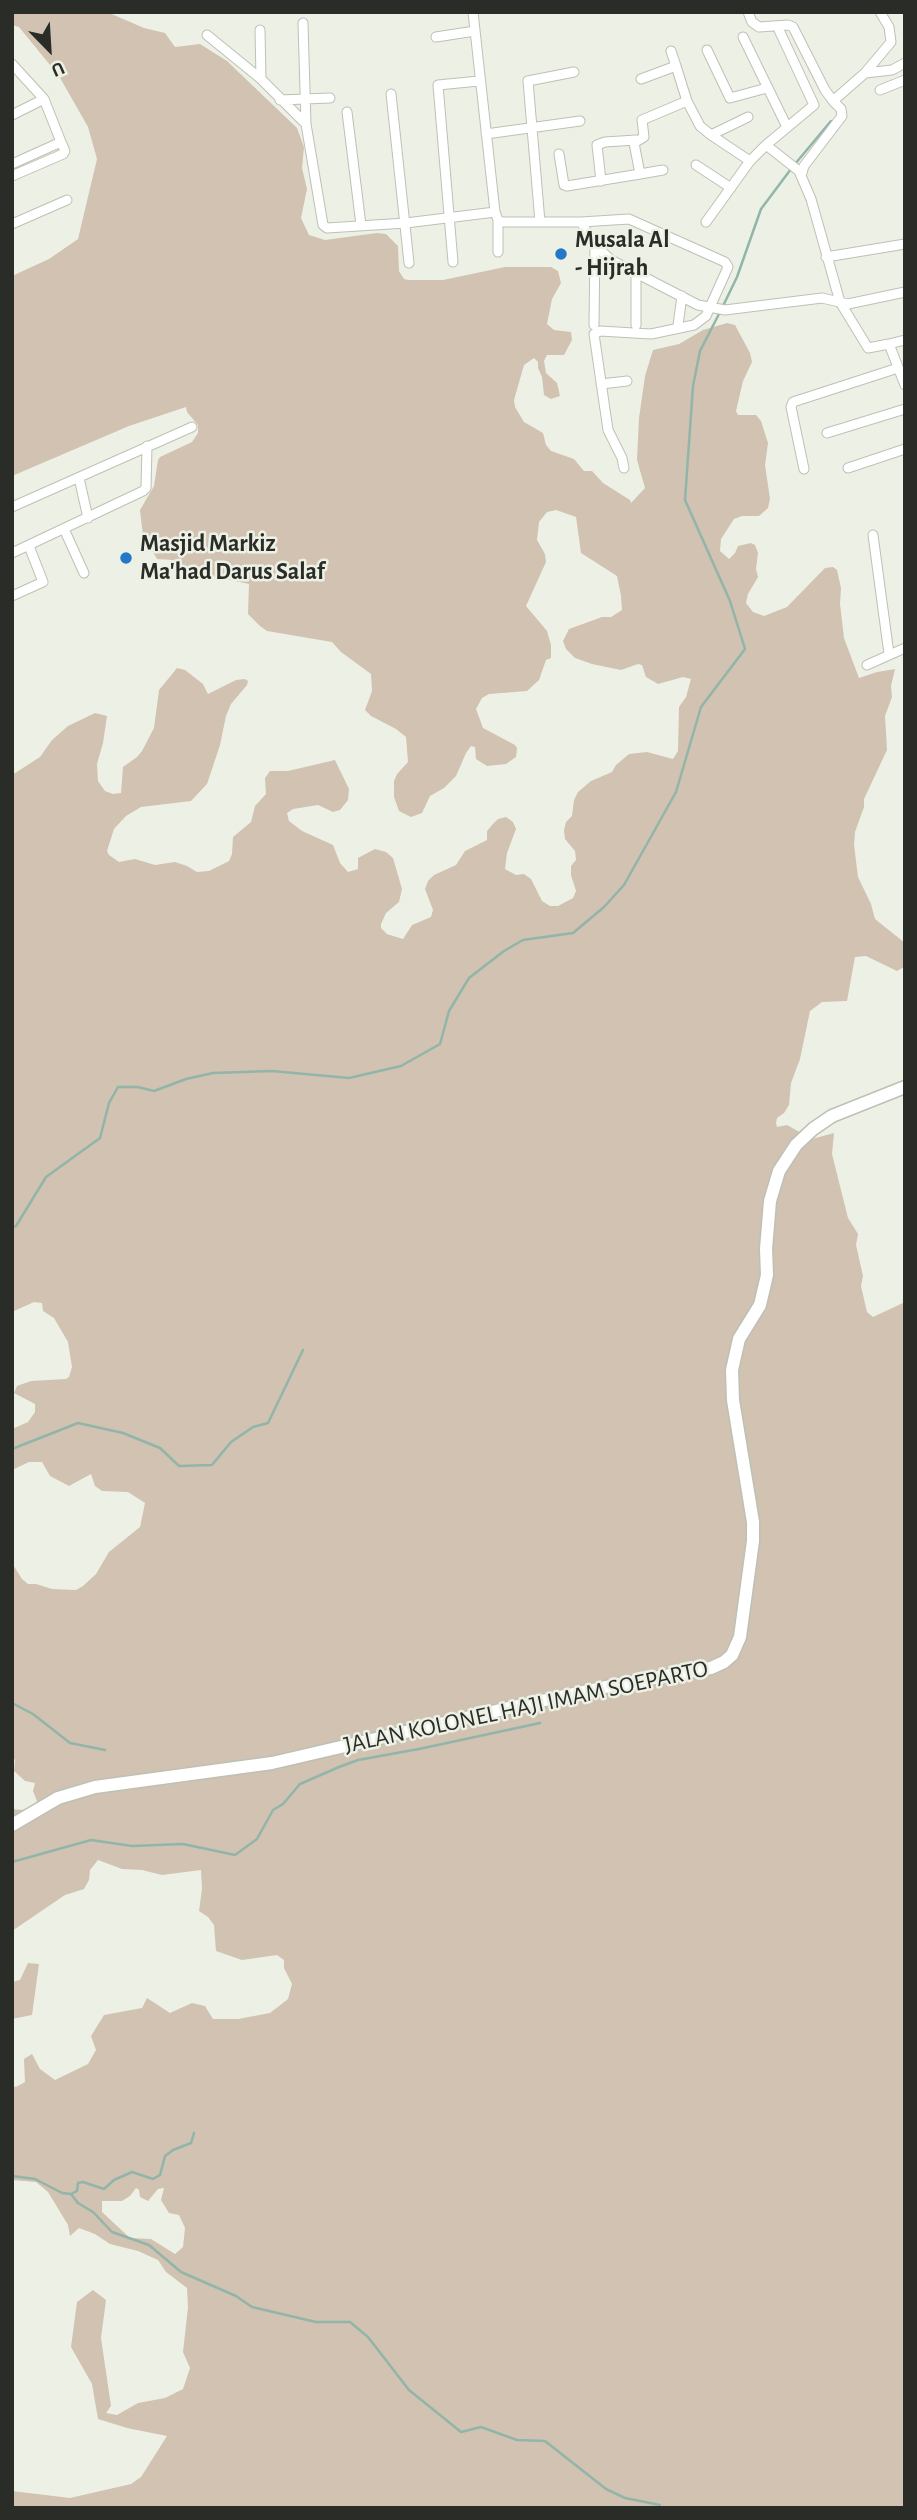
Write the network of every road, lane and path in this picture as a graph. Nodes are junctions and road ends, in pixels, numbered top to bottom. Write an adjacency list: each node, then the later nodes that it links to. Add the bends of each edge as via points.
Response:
1 (473, 12): 7 (street)
2 (748, 12): 30 (street, via 759,27 793,27)
3 (883, 14): 17 (street, via 891,41)
4 (303, 23): 28 (street)
5 (260, 30): 18 (street)
6 (779, 30): 36 (street, via 814,105)
7 (475, 31): 9 (street); 21 (street)
8 (207, 35): 18 (street)
9 (436, 37)
10 (743, 37): 22 (street)
11 (707, 50): 22 (street, via 730,98)
12 (671, 51): 15 (street)
13 (905, 64): 17 (street)
14 (13, 67): 26 (street)
15 (677, 69): 19 (street); 29 (street)
16 (574, 72): 37 (street, via 528,81)
17 (865, 73): 30 (street)
18 (261, 79): 27 (street)
19 (641, 79)
20 (905, 80): 23 (street)
21 (479, 81): 38 (street); 55 (street, via 438,85)
22 (767, 88): 36 (street)
23 (880, 90)
24 (391, 94): 59 (street)
25 (330, 97): 28 (street)
26 (44, 99): 32 (street); 41 (street)
27 (280, 100): 28 (street); 35 (street)
28 (305, 100): 35 (street)
29 (687, 101): 39 (street); 40 (street, via 642,120 644,137)
30 (832, 101): 49 (street, via 842,116)
31 (347, 112): 61 (street)
32 (12, 115)
33 (748, 117): 39 (street)
34 (580, 121): 37 (street)
35 (306, 124): 61 (street, via 323,225)
36 (787, 127): 42 (street)
37 (533, 128): 38 (street); 56 (street)
38 (486, 134): 54 (street)
39 (711, 135): 44 (street)
40 (636, 140): 48 (street); 51 (street, via 597,145)
41 (61, 142): 45 (street); 50 (street, via 63,154)
42 (766, 145): 44 (street); 49 (street)
43 (559, 155): 51 (street, via 565,185)
44 (750, 161): 52 (street)
45 (12, 164)
46 (696, 165): 52 (street)
47 (663, 170): 48 (street)
48 (640, 174): 51 (street)
49 (800, 174): 65 (street)
50 (12, 176)
51 (601, 181)
52 (731, 188): 58 (street)
53 (67, 200): 60 (street)
54 (497, 216): 55 (street); 56 (street); 64 (street)
55 (450, 217): 59 (street); 66 (street)
56 (540, 222): 57 (street)
57 (580, 222): 63 (street); 72 (street, via 629,219 725,262 728,267)
58 (706, 222)
59 (405, 223): 61 (street); 67 (street)
60 (12, 224)
61 (361, 225)
62 (905, 244): 65 (street)
63 (595, 245): 68 (street, via 611,260); 73 (street)
64 (498, 253)
65 (826, 257): 71 (street)
66 (453, 262)
67 (410, 263)
68 (636, 272): 70 (street); 74 (street)
69 (905, 292): 71 (street)
70 (682, 296): 72 (street); 75 (street)
71 (840, 302): 72 (street, via 822,298); 77 (street, via 868,348)
72 (718, 308): 80 (street, via 694,325 670,332 596,332)
73 (594, 325)
74 (636, 325)
75 (678, 325)
76 (905, 340): 77 (street)
77 (889, 344): 78 (street)
78 (898, 368): 81 (street); 89 (street, via 793,402)
79 (627, 381): 80 (street)
80 (601, 384): 87 (street, via 608,430)
81 (905, 385)
82 (905, 409): 84 (street)
83 (192, 426): 85 (street)
84 (827, 433)
85 (147, 446): 90 (street); 92 (street, via 146,488)
86 (905, 449): 88 (street)
87 (624, 468)
88 (848, 468)
89 (804, 470)
90 (79, 478): 91 (street); 92 (street)
91 (12, 507)
92 (88, 519): 93 (street)
93 (65, 529): 95 (street); 97 (street)
94 (873, 535): 100 (street)
95 (29, 546): 96 (street); 98 (street, via 43,582)
96 (12, 553)
97 (84, 573)
98 (12, 596)
99 (905, 648): 100 (street)
100 (889, 654): 101 (street)
101 (867, 665)
102 (905, 1087): 103 (main road, JALAN KOLONEL HAJI IMAM SOEPARTO, via 832,1116 796,1145 779,1171 770,1201 767,1275 760,1305 739,1339 732,1370 754,1522 740,1637 724,1662 272,1763 95,1787 58,1798)
103 (12, 1825)

